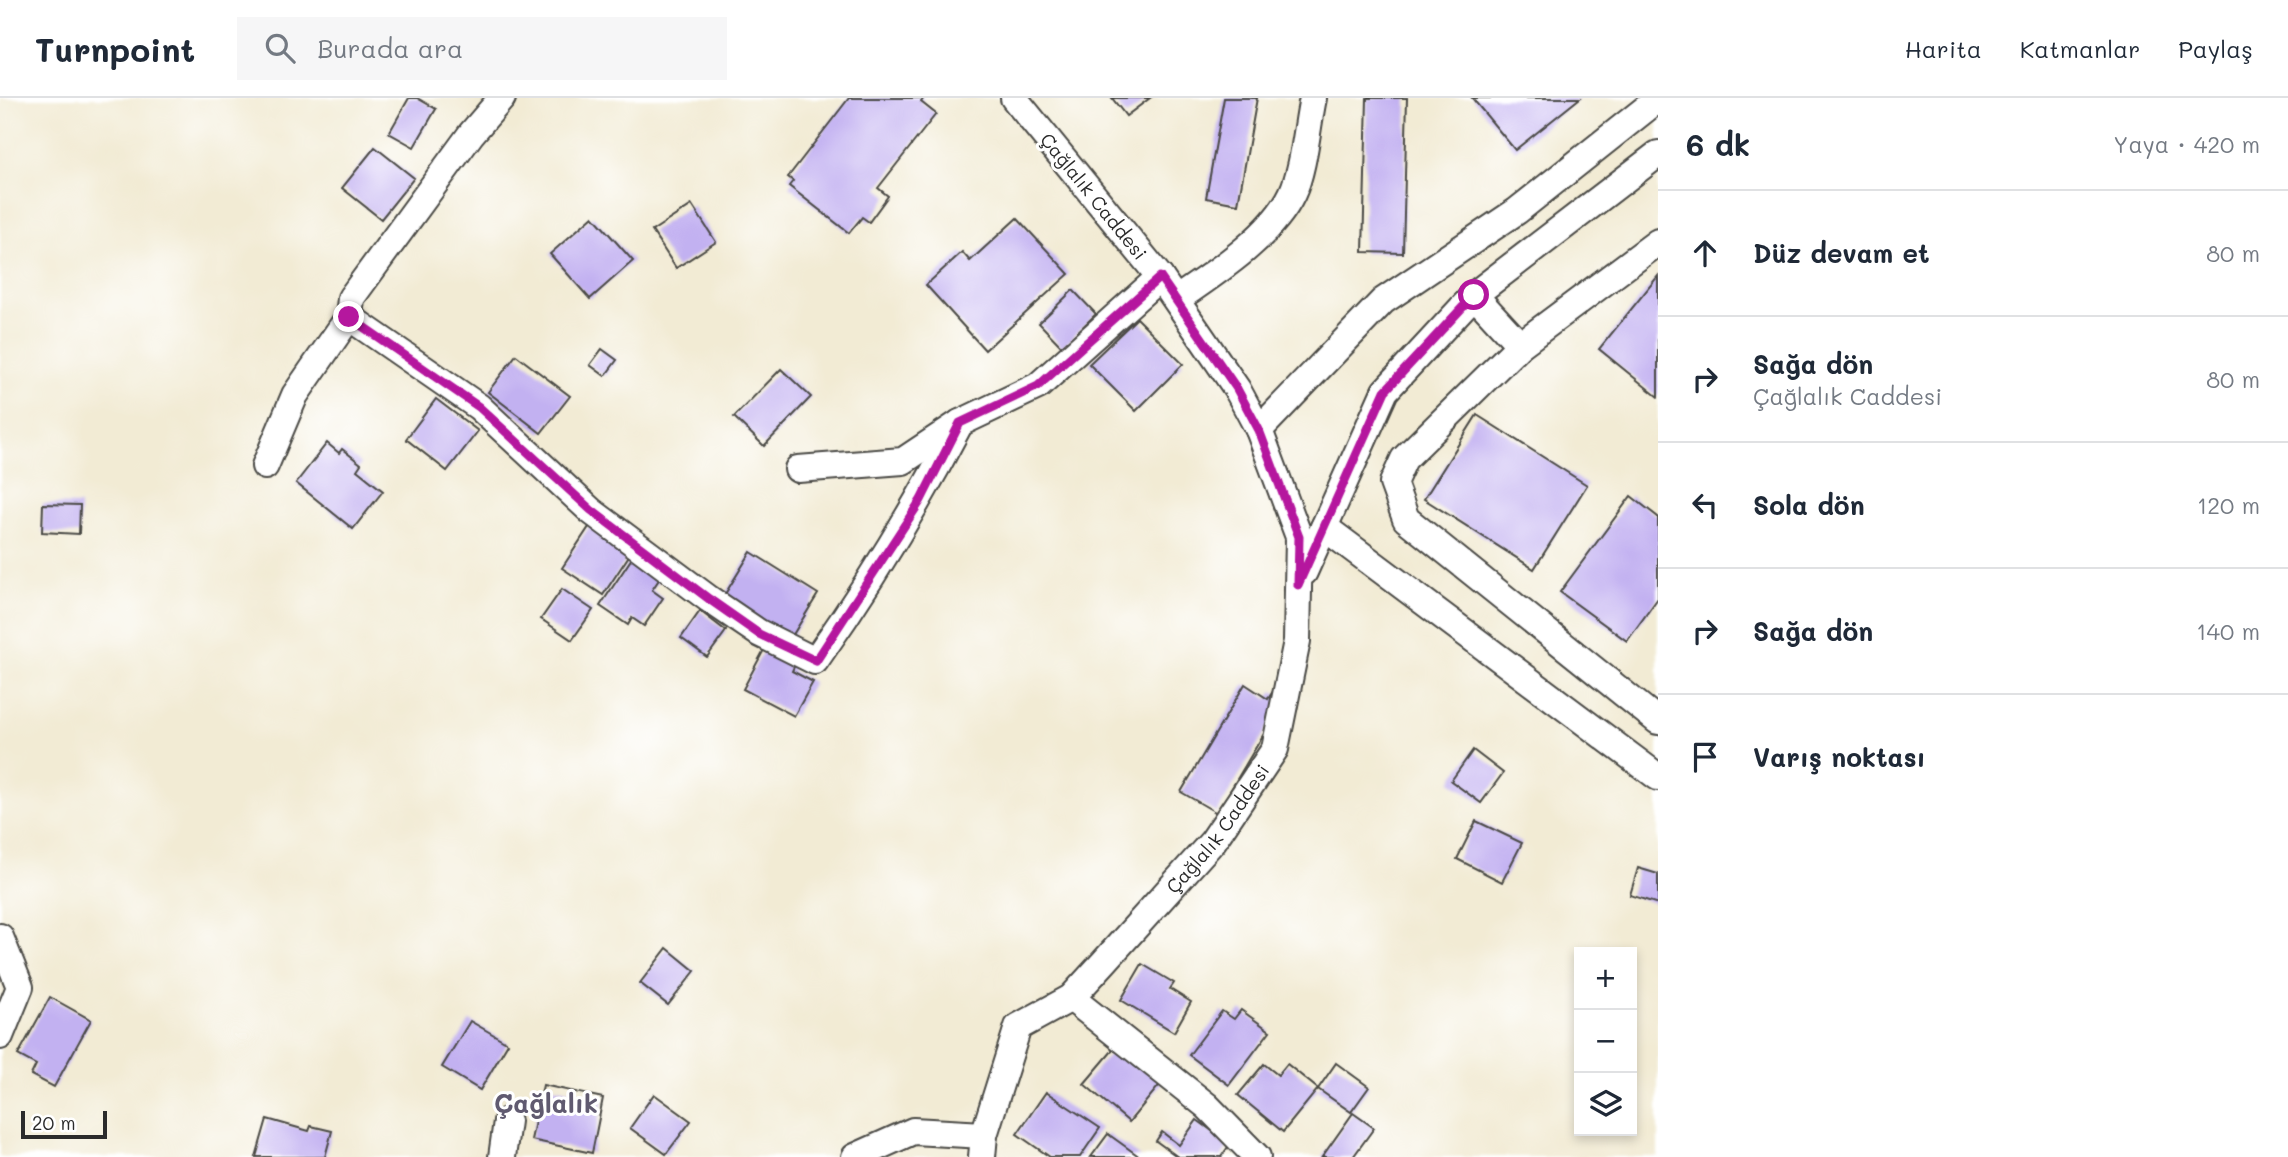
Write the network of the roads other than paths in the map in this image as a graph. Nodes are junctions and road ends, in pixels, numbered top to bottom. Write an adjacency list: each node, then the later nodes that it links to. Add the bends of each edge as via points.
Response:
1 (502, 98): 10 (street, via 351,298)
2 (1014, 98): 7 (street, Çağlalık Caddesi)
3 (1313, 98): 9 (street, via 1294,191 1279,217 1215,273)
4 (1658, 99): 13 (street, via 1517,211 1383,301)
5 (1658, 154): 8 (street)
6 (1658, 242): 11 (street)
7 (1160, 277): 9 (street, Çağlalık Caddesi); 12 (street, via 1038,386)
8 (1474, 295): 11 (street); 16 (street, via 1385,391)
9 (1177, 299): 13 (street, Çağlalık Caddesi)
10 (349, 317): 12 (street, via 479,407 591,510 709,599 759,634 816,661 921,500); 14 (street, via 295,395)
11 (1520, 345): 18 (street, via 1404,459 1393,483 1406,519)
12 (960, 423): 15 (street, via 903,461)
13 (1259, 430): 17 (street, Çağlalık Caddesi, via 1299,537)
14 (265, 466)
15 (798, 469)
16 (1324, 527): 17 (street); 19 (street)
17 (1298, 585): 21 (street, Çağlalık Caddesi, via 1297,641 1275,749 1213,841)
18 (1658, 721)
19 (1658, 777)
20 (0, 937): 22 (street, via 20,987)
21 (1071, 998): 24 (street, Çağlalık Caddesi, via 1018,1027); 27 (street, via 1207,1106)
22 (0, 1036)
23 (507, 1121): 25 (street)
24 (983, 1146): 26 (street, via 913,1131)
25 (502, 1157)
26 (855, 1157)
27 (1257, 1157)

